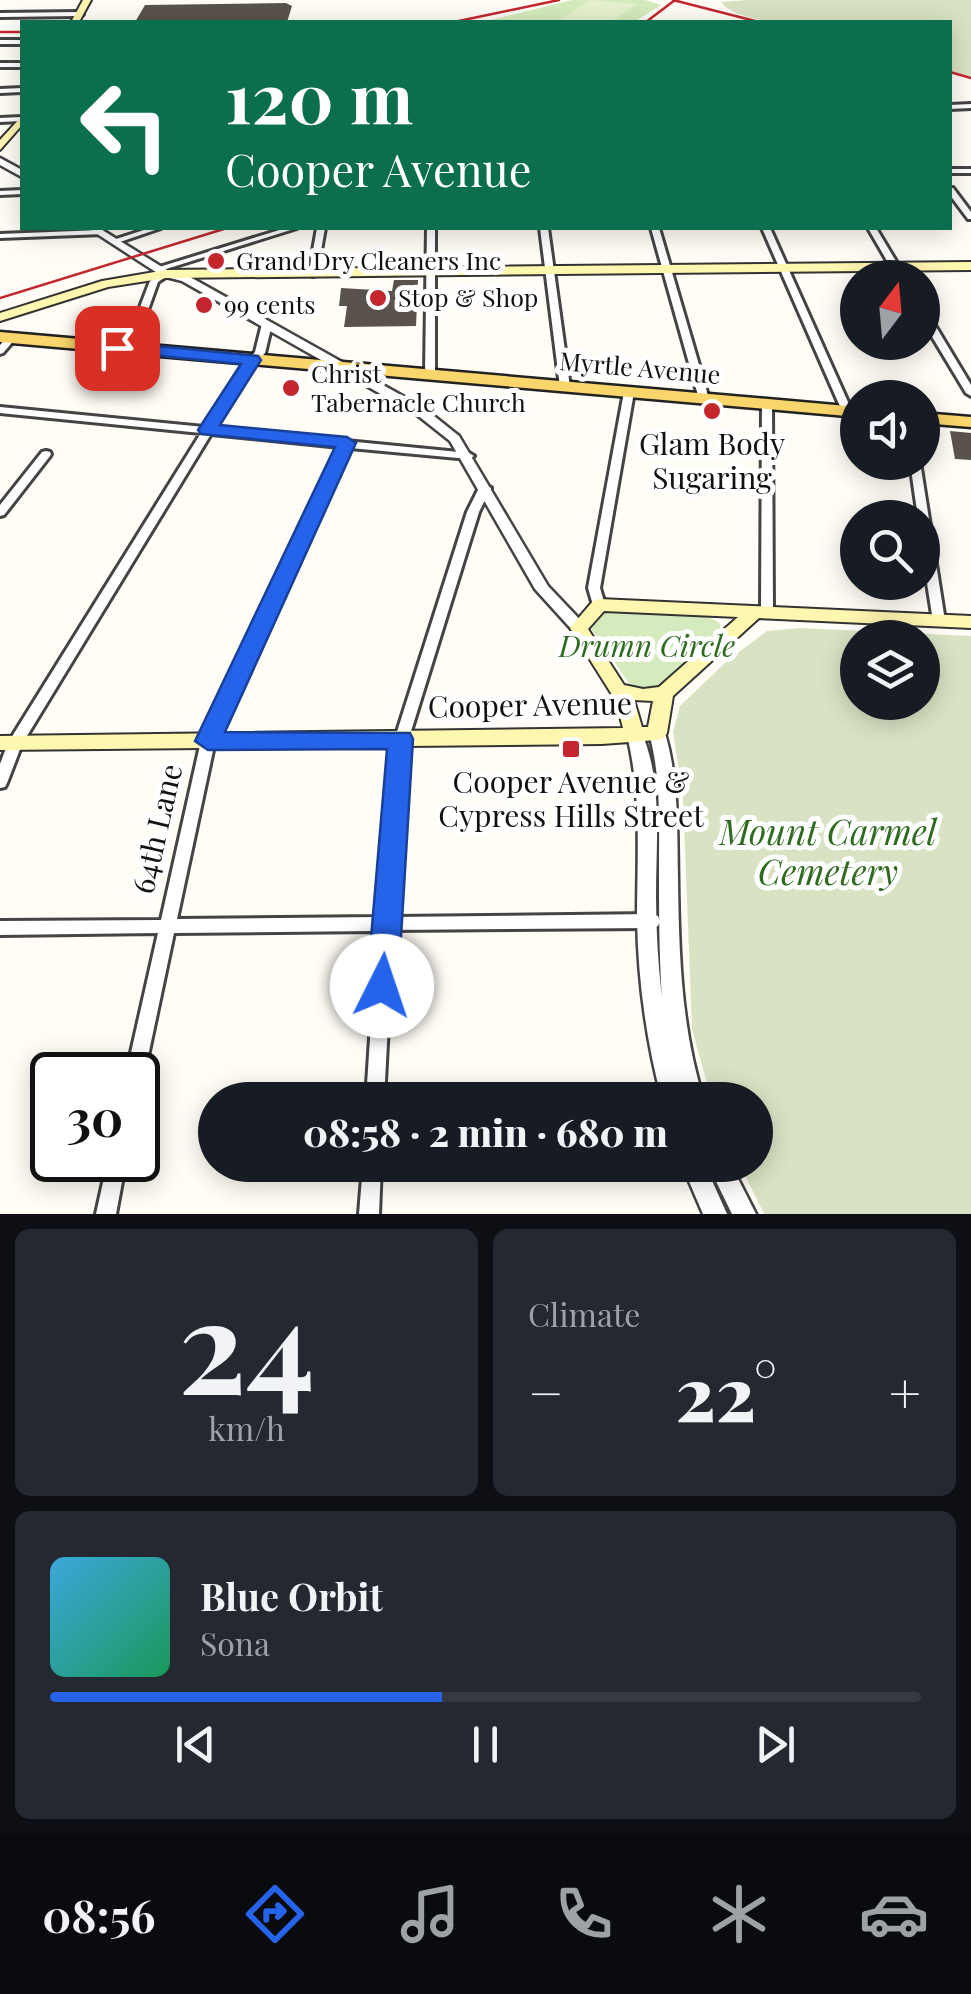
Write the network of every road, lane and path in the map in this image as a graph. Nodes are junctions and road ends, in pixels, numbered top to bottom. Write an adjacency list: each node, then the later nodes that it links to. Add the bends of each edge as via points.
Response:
1 (87, 0): 3 (main road)
2 (0, 15): 3 (street)
3 (78, 18)
4 (20, 122): 5 (main road)
5 (2, 145): 7 (street)
6 (0, 161): 7 (street)
7 (12, 165): 8 (street)
8 (20, 172)
9 (952, 193): 10 (street)
10 (971, 217)
11 (97, 230): 20 (street); 21 (street)
12 (151, 230): 21 (street)
13 (287, 230): 28 (street)
14 (321, 230): 31 (street)
15 (432, 230): 30 (street)
16 (544, 230): 29 (street)
17 (656, 230): 26 (street)
18 (767, 230): 24 (street)
19 (873, 230): 22 (street)
20 (0, 236)
21 (114, 242): 28 (street)
22 (892, 260)
23 (971, 266): 25 (main road)
24 (784, 268): 26 (main road); 27 (main road); 41 (street)
25 (940, 269)
26 (667, 270): 29 (main road); 44 (street)
27 (840, 270)
28 (163, 271): 31 (main road); 32 (main road); 33 (street); 36 (street)
29 (550, 271): 30 (main road); 40 (street)
30 (432, 272): 31 (main road); 39 (street)
31 (314, 273)
32 (0, 318)
33 (267, 324): 37 (street); 38 (street)
34 (4, 342): 36 (main road, Myrtle Avenue)
35 (940, 342): 43 (street)
36 (129, 348): 37 (main road, Myrtle Avenue)
37 (252, 360): 38 (main road, Myrtle Avenue); 50 (street)
38 (343, 368): 39 (main road, Myrtle Avenue); 53 (street, via 420,411)
39 (430, 375): 40 (main road, Myrtle Avenue)
40 (565, 387): 42 (main road, Myrtle Avenue)
41 (840, 387)
42 (628, 392): 44 (main road, Myrtle Avenue); 57 (street, via 594,588)
43 (971, 393)
44 (704, 399): 45 (main road, Myrtle Avenue)
45 (767, 404): 47 (main road, Myrtle Avenue); 58 (street)
46 (0, 410): 50 (street)
47 (840, 411)
48 (940, 419): 49 (main road)
49 (971, 422)
50 (207, 430): 51 (street); 70 (street)
51 (347, 443): 53 (street); 69 (street, 64th Lane)
52 (46, 454): 56 (street)
53 (469, 456): 55 (street)
54 (918, 480): 60 (street)
55 (486, 488): 63 (street, via 542,588); 68 (street)
56 (0, 513)
57 (599, 605): 58 (main road); 63 (main road)
58 (761, 611): 59 (main road); 65 (main road, Cooper Avenue)
59 (921, 620)
60 (939, 620)
61 (940, 621): 62 (main road)
62 (971, 622)
63 (579, 628): 64 (main road)
64 (619, 690): 65 (main road); 67 (main road)
65 (664, 693): 66 (main road, Cooper Avenue)
66 (658, 732): 67 (main road, Cooper Avenue); 72 (street, via 667,766)
67 (635, 735): 68 (main road, Cooper Avenue); 72 (street, via 649,791)
68 (400, 739): 69 (main road, Cooper Avenue); 73 (street)
69 (208, 741): 70 (main road, Cooper Avenue); 74 (street, 64th Lane)
70 (7, 743): 71 (street)
71 (0, 783)
72 (658, 921): 73 (street); 78 (street, via 654,1036); 79 (street)
73 (386, 924): 74 (street); 77 (street)
74 (166, 927): 75 (street); 76 (street, 64th Lane)
75 (0, 928)
76 (140, 1052)
77 (377, 1082)
78 (667, 1082)
79 (689, 1082)
80 (113, 1182): 84 (street)
81 (371, 1182): 85 (street)
82 (701, 1182): 86 (street)
83 (727, 1182): 87 (street)
84 (106, 1214)
85 (368, 1214)
86 (715, 1214)
87 (744, 1214)

